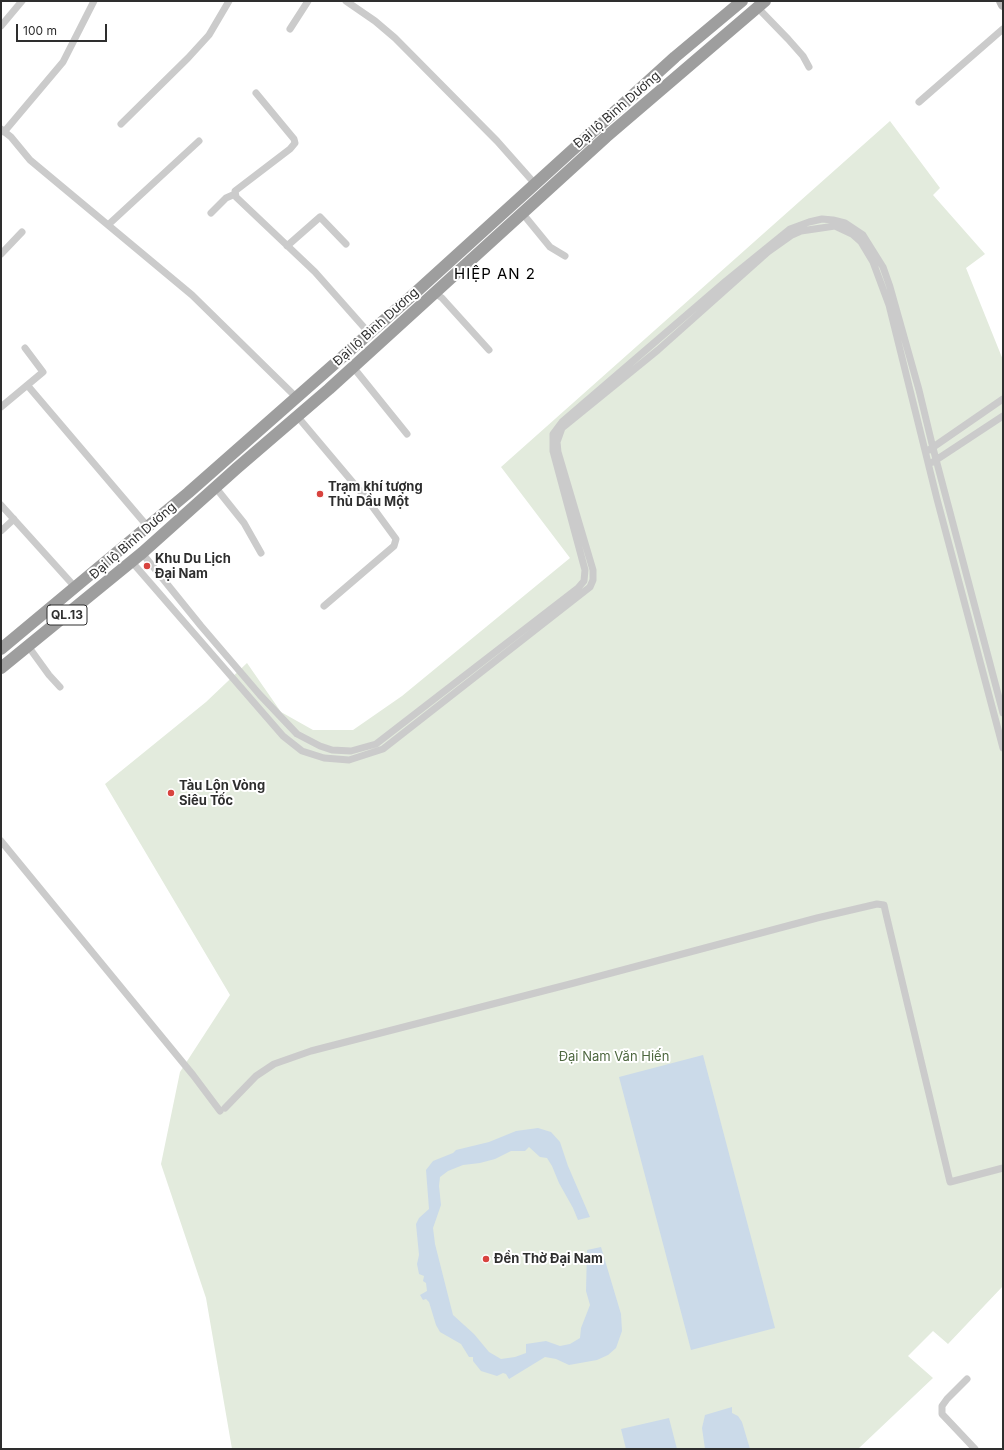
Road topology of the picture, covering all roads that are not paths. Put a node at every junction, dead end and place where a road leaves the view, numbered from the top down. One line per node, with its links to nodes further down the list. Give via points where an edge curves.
1 (22, 1): 10 (street)
2 (94, 1): 17 (street, via 62,62)
3 (229, 1): 16 (street, via 209,35)
4 (308, 1): 11 (street)
5 (346, 1): 19 (street, via 395,38)
6 (742, 1): 19 (highway, Đại lộ Bình Dương / QL.13, via 675,57)
7 (1001, 1): 9 (main road)
8 (760, 4): 13 (street, via 803,56); 22 (highway, Đại lộ Bình Dương / QL.13, via 606,137)
9 (1003, 5)
10 (1, 26)
11 (290, 29)
12 (1003, 29): 15 (street)
13 (809, 67)
14 (256, 92): 20 (street, via 295,143)
15 (919, 102)
16 (121, 124)
17 (2, 130): 23 (street, via 30,160)
18 (199, 141): 23 (street)
19 (536, 184): 30 (highway, Đại lộ Bình Dương / QL.13)
20 (235, 194): 21 (street, via 226,198); 26 (street)
21 (211, 213)
22 (522, 214): 28 (street, via 550,247); 29 (highway, Đại lộ Bình Dương / QL.13)
23 (108, 225): 35 (street, via 192,295)
24 (22, 232): 27 (street)
25 (346, 244): 26 (street, via 320,217)
26 (287, 246): 30 (street, via 315,272)
27 (1, 254)
28 (564, 256)
29 (435, 293): 32 (street); 33 (highway, Đại lộ Bình Dương / QL.13)
30 (369, 333): 35 (highway, Đại lộ Bình Dương / QL.13)
31 (25, 348): 34 (street, via 43,372)
32 (489, 350)
33 (353, 367): 38 (highway, Đại lộ Bình Dương / QL.13); 40 (street)
34 (28, 386): 37 (street); 48 (street)
35 (296, 397): 48 (highway, Đại lộ Bình Dương / QL.13)
36 (1003, 399): 41 (street)
37 (1, 407)
38 (297, 416): 45 (highway, Đại lộ Bình Dương / QL.13); 57 (street, via 366,498 396,539 394,546)
39 (1003, 416): 43 (street)
40 (407, 434)
41 (932, 448): 42 (street); 43 (street); 54 (street, via 919,390 883,267 872,247 856,228 845,223 822,219 790,229 562,422 552,434 552,451 585,570 584,581 376,744 351,751 332,750 297,734 260,695)
42 (926, 453): 44 (street); 55 (street, via 889,305 873,262 861,242 843,228 835,226 811,229 792,235 768,252 658,350 562,428 557,442 558,452 593,570 590,587 384,748 349,760 324,758 302,751 283,736)
43 (936, 461): 44 (street); 62 (street)
44 (929, 465): 63 (street)
45 (216, 488): 52 (highway, Đại lộ Bình Dương / QL.13); 53 (street, via 244,523)
46 (1, 506): 47 (street)
47 (14, 519): 49 (street); 56 (street)
48 (148, 527): 50 (highway, Đại lộ Bình Dương / QL.13)
49 (1, 531)
50 (132, 541): 51 (highway, Đại lộ Bình Dương / QL.13); 52 (highway)
51 (122, 549): 55 (highway); 56 (highway, Đại lộ Bình Dương / QL.13)
52 (142, 553): 54 (street); 55 (highway, Đại lộ Bình Dương / QL.13)
53 (261, 553)
54 (150, 563): 55 (street)
55 (136, 566): 58 (highway, Đại lộ Bình Dương / QL.13)
56 (75, 587): 59 (highway, Đại lộ Bình Dương / QL.13)
57 (324, 606)
58 (28, 646): 60 (highway, Đại lộ Bình Dương / QL.13); 61 (street, via 48,675)
59 (1, 649)
60 (1, 668)
61 (60, 687)
62 (1003, 713)
63 (1003, 748)
64 (1, 841): 65 (street, via 222,1110 256,1076 274,1064 311,1051 802,922 878,904 884,905 950,1182)
65 (1003, 1168)
66 (967, 1379): 67 (street, via 947,1398 942,1406 942,1414)
67 (975, 1449)

